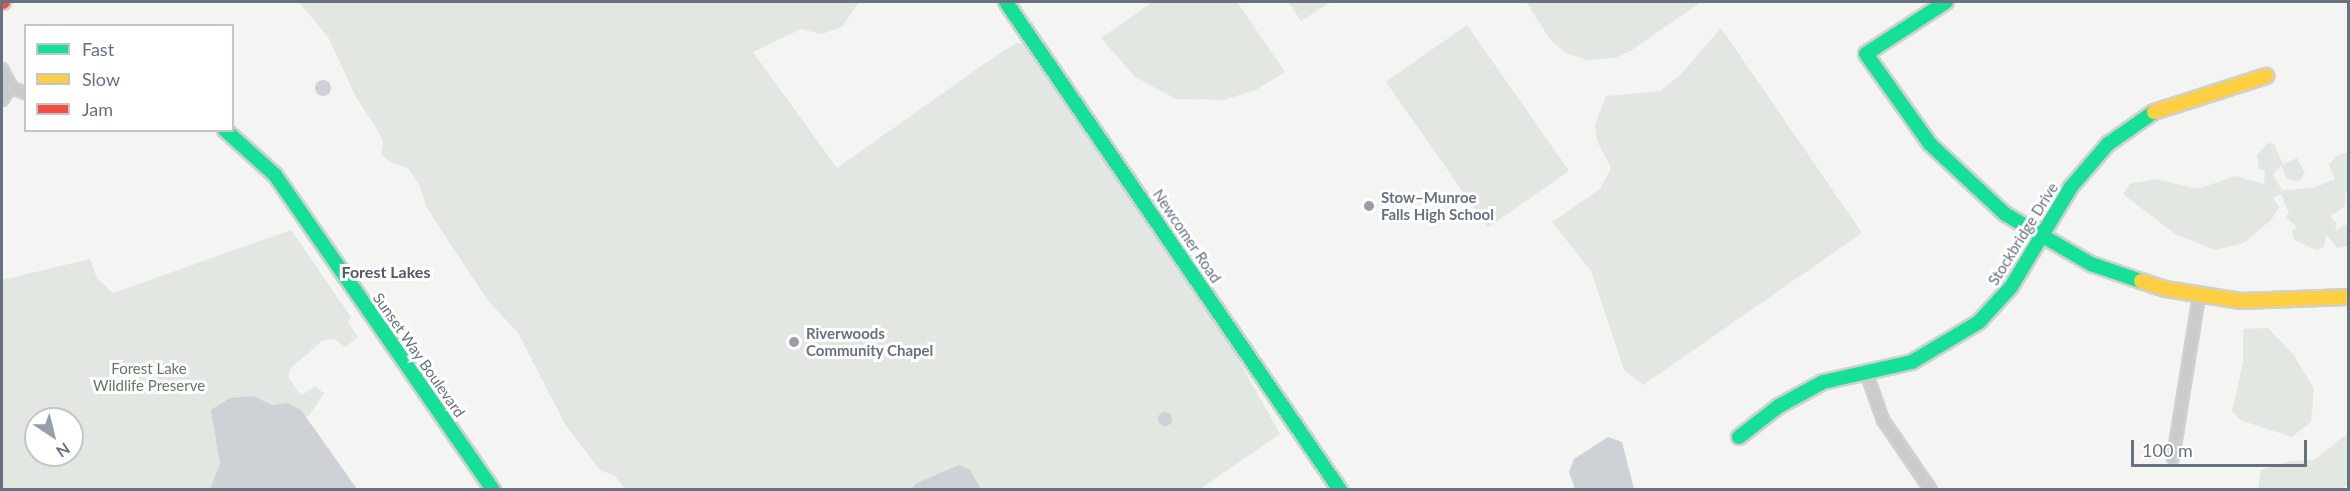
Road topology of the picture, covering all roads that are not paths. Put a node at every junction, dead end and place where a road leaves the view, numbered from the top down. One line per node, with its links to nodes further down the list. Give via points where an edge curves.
1 (1006, 2): 16 (street, Newcomer Road)
2 (1946, 2): 9 (street, via 1866,54 1944,160 2005,214)
3 (2, 69): 5 (street)
4 (2266, 76): 9 (street, Stockbridge Drive, via 2171,104 2126,129 2088,165)
5 (6, 85): 6 (street); 7 (street)
6 (24, 92)
7 (2, 100)
8 (227, 132): 15 (street, Sunset Way Boulevard, via 275,175)
9 (2041, 237): 10 (street, via 2115,273); 12 (street, Stockbridge Drive, via 2011,287 1979,321 1930,354)
10 (2199, 296): 11 (street, via 2289,302); 14 (street)
11 (2349, 297)
12 (1866, 372): 13 (street, Stockbridge Drive, via 1823,382 1799,393); 17 (street, via 1883,420)
13 (1739, 437)
14 (2173, 458)
15 (493, 489)
16 (1340, 489)
17 (1931, 489)

